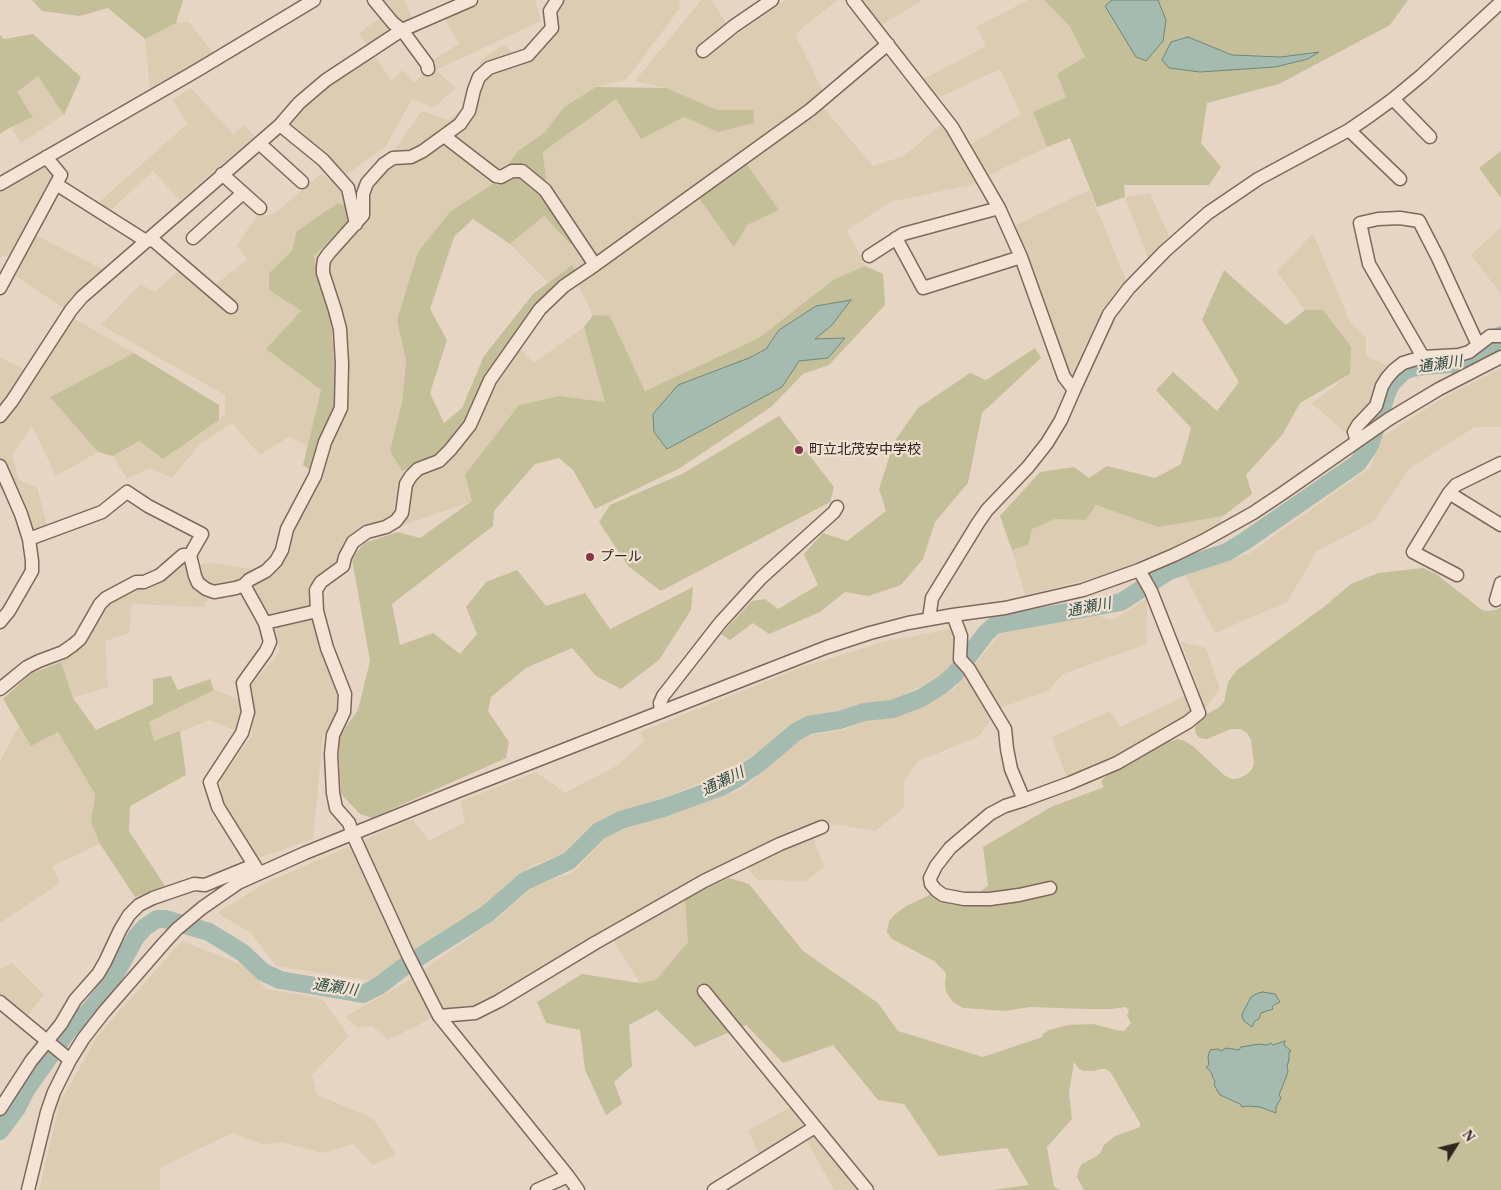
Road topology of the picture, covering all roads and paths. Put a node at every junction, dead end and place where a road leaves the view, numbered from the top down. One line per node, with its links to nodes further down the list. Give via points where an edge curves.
1 (314, 0): 18 (street)
2 (374, 0): 8 (street)
3 (471, 0): 8 (street)
4 (557, 0): 15 (street, via 550,11 552,28 528,55 489,68 479,77 470,111)
5 (772, 0): 10 (street)
6 (853, 0): 9 (street)
7 (1501, 2): 12 (street)
8 (402, 30): 11 (street); 13 (street, via 326,80)
9 (888, 44): 26 (street, via 952,127); 33 (street, via 810,110)
10 (703, 51)
11 (428, 69)
12 (1393, 99): 14 (street); 16 (street)
13 (280, 125): 17 (street); 27 (street, via 323,160 348,188)
14 (1349, 130): 20 (street); 40 (street, via 1258,179 1186,232 1129,288 1109,314)
15 (444, 136): 27 (street, via 411,157 393,158 384,164 367,184 363,215); 33 (street, via 496,176 522,171 545,190)
16 (1430, 137)
17 (259, 143): 19 (street); 21 (street)
18 (46, 157): 22 (street); 23 (street, via 61,175)
19 (222, 174): 24 (street); 30 (street)
20 (1400, 179)
21 (302, 182)
22 (0, 184)
23 (56, 184): 30 (street); 34 (street)
24 (243, 193): 25 (street); 28 (street)
25 (260, 208)
26 (999, 208): 29 (street); 32 (street)
27 (356, 224): 53 (street, via 329,253 323,267 340,329 341,408 325,442 315,476 287,529 276,561 266,572)
28 (192, 238)
29 (896, 238): 31 (street); 32 (street, via 923,288)
30 (146, 241): 35 (street, via 153,240); 41 (street, via 70,310)
31 (869, 256)
32 (1021, 256): 40 (street, via 1064,377)
33 (595, 265): 55 (street, via 564,286 540,309 490,380 470,424 450,450 439,461 418,469 411,476 406,484 402,513 396,521 367,532 353,542 343,566 321,582 316,590)
34 (0, 288)
35 (231, 307)
36 (1497, 336): 37 (street)
37 (1478, 345): 38 (street, via 1459,356); 38 (street, via 1419,221 1400,218 1360,224 1370,264)
38 (1423, 357): 42 (street, via 1402,363 1387,378 1376,406 1354,432)
39 (1501, 357): 42 (street, via 1439,389)
40 (1074, 390): 57 (street, via 1047,443 978,523 932,598)
41 (0, 416)
42 (1360, 438): 50 (street, via 1253,513)
43 (1501, 463): 45 (street, via 1456,485)
44 (0, 466): 48 (street)
45 (1449, 493): 47 (street); 51 (street, via 1413,552)
46 (837, 507): 61 (street, via 761,578 720,623 663,696)
47 (1498, 519)
48 (28, 539): 49 (street, via 102,512 127,492 202,534); 58 (street, via 32,571)
49 (190, 556): 53 (street, via 198,583 206,589 214,592); 60 (street, via 183,555 160,575 136,582 106,598 80,639 63,652 27,667)
50 (1141, 574): 56 (street, via 1005,608); 62 (street, via 1152,591 1199,713 1117,762)
51 (1457, 575)
52 (1501, 583): 54 (street)
53 (244, 585): 59 (street)
54 (1496, 600)
55 (317, 611): 59 (street); 64 (street, via 345,694 344,712 333,735 332,793 336,808 349,823)
56 (953, 615): 57 (street); 62 (street, via 961,636 960,659 1006,729 1011,769)
57 (929, 619): 61 (street, via 827,647)
58 (0, 622)
59 (265, 623): 65 (street, via 270,642 243,683 248,712 242,733 210,782 218,807)
60 (0, 689)
61 (660, 712): 64 (street)
62 (1024, 800): 66 (street, via 990,814 972,828 936,866 930,878 931,884 943,895 964,899 1019,896)
63 (822, 827): 69 (street, via 704,881 475,1013)
64 (353, 834): 65 (street); 69 (street)
65 (257, 869): 70 (street, via 205,885 194,884 139,905 120,930 98,974); 71 (street, via 177,929 104,1012)
66 (1050, 888)
67 (704, 991): 73 (street)
68 (0, 1002): 70 (street)
69 (439, 1016): 74 (street)
70 (46, 1041): 71 (street); 72 (street)
71 (70, 1060): 75 (street, via 47,1112)
72 (0, 1109)
73 (815, 1127): 78 (street); 79 (street)
74 (568, 1176): 76 (street); 77 (street)
75 (28, 1190)
76 (537, 1190)
77 (578, 1190)
78 (714, 1190)
79 (867, 1190)

